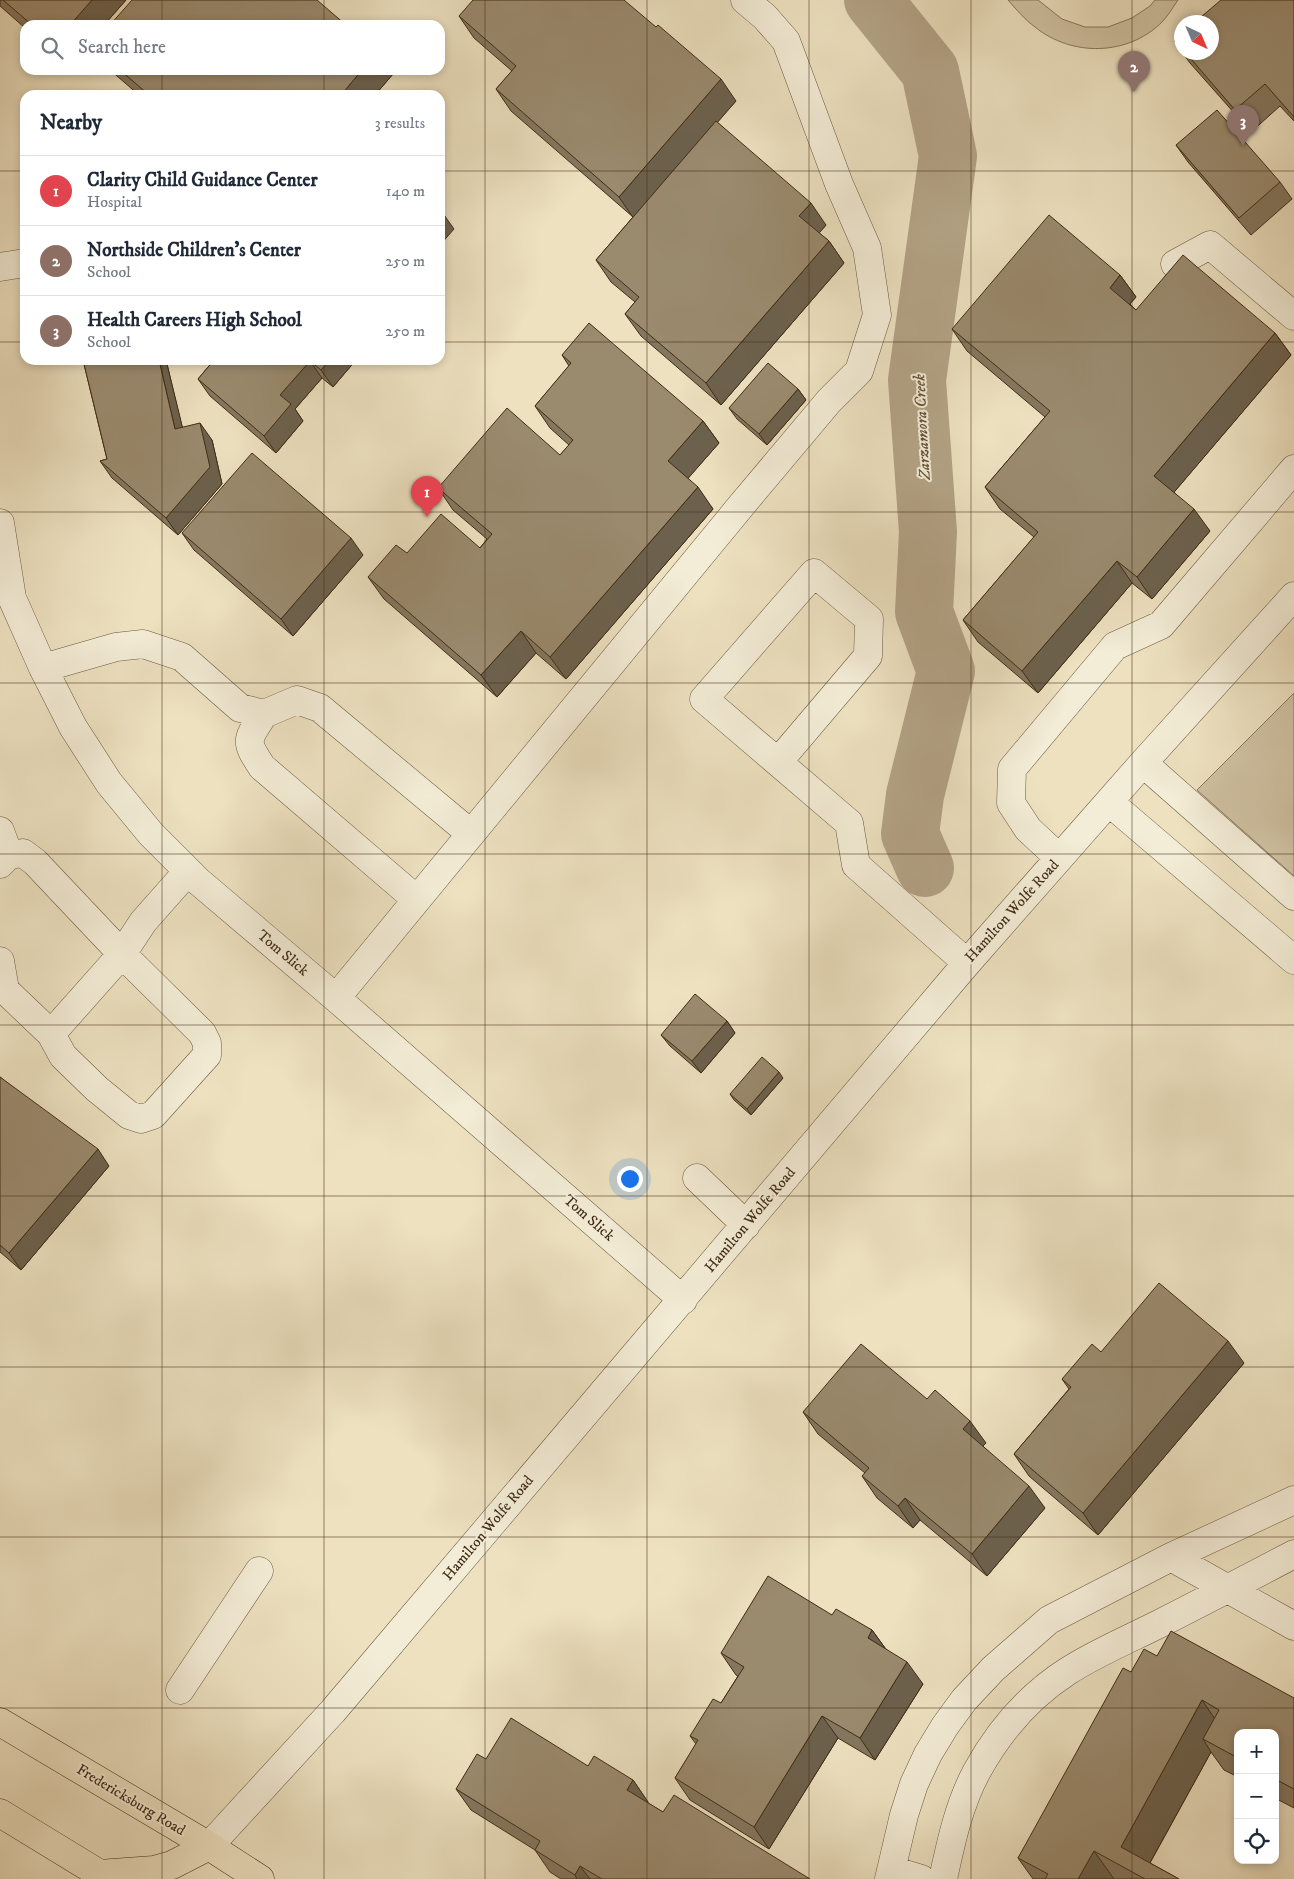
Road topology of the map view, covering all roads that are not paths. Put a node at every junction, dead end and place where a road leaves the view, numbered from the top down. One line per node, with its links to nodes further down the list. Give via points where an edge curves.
1 (745, 0): 14 (street, via 786,41 839,184 867,248 877,315 865,352 858,371 822,409)
2 (20, 264): 4 (street)
3 (1175, 264): 5 (street, via 1210,245)
4 (0, 267)
5 (1294, 316)
6 (1294, 469): 16 (street, via 1161,625 1115,646 1012,769 1011,803 1028,829)
7 (0, 523): 9 (street, Tom Slick, via 12,598)
8 (1294, 596): 12 (street, Hamilton Wolfe Road)
9 (43, 668): 10 (street, via 116,647 143,644 182,657 240,708); 17 (street, Tom Slick, via 73,727 109,783 151,834)
10 (264, 714): 14 (street, via 297,700 320,708); 19 (street, via 250,736 250,750 262,767)
11 (778, 762): 11 (street, via 704,700 814,573 869,620 868,656); 23 (street, via 849,823 856,865)
12 (1143, 763): 13 (street, Hamilton Wolfe Road); 18 (street)
13 (1109, 802): 16 (street, Hamilton Wolfe Road); 21 (street)
14 (470, 834): 19 (street)
15 (3, 850): 20 (street, via 23,853 35,862)
16 (1059, 858): 23 (street, Hamilton Wolfe Road)
17 (188, 871): 20 (street, via 143,922); 24 (street, Tom Slick)
18 (1294, 896)
19 (416, 900): 24 (street)
20 (122, 954): 25 (street); 25 (street, via 202,1033 207,1043 207,1055 153,1115 141,1119 129,1116 97,1089 63,1056)
21 (1294, 960)
22 (0, 961): 25 (street, via 5,990)
23 (967, 963): 27 (street, Hamilton Wolfe Road)
24 (336, 998): 28 (street, Tom Slick)
25 (51, 1034)
26 (696, 1178): 27 (street)
27 (746, 1225): 28 (street, Hamilton Wolfe Road)
28 (683, 1300): 38 (street, Hamilton Wolfe Road, via 333,1711)
29 (1294, 1500): 31 (street)
30 (1294, 1554): 33 (street)
31 (1171, 1557): 33 (street); 39 (street, via 1048,1620 964,1700 944,1726 914,1784)
32 (259, 1571): 35 (street)
33 (1227, 1589): 34 (street); 43 (street, via 1069,1670 1030,1700 1002,1733 976,1772 955,1824)
34 (1294, 1626)
35 (180, 1690)
36 (0, 1722): 38 (main road, Fredericksburg Road)
37 (0, 1812): 40 (main road)
38 (209, 1846): 40 (main road, via 172,1865); 41 (main road, Fredericksburg Road)
39 (890, 1874): 42 (street)
40 (103, 1876)
41 (260, 1879)
42 (921, 1879)
43 (942, 1879)

